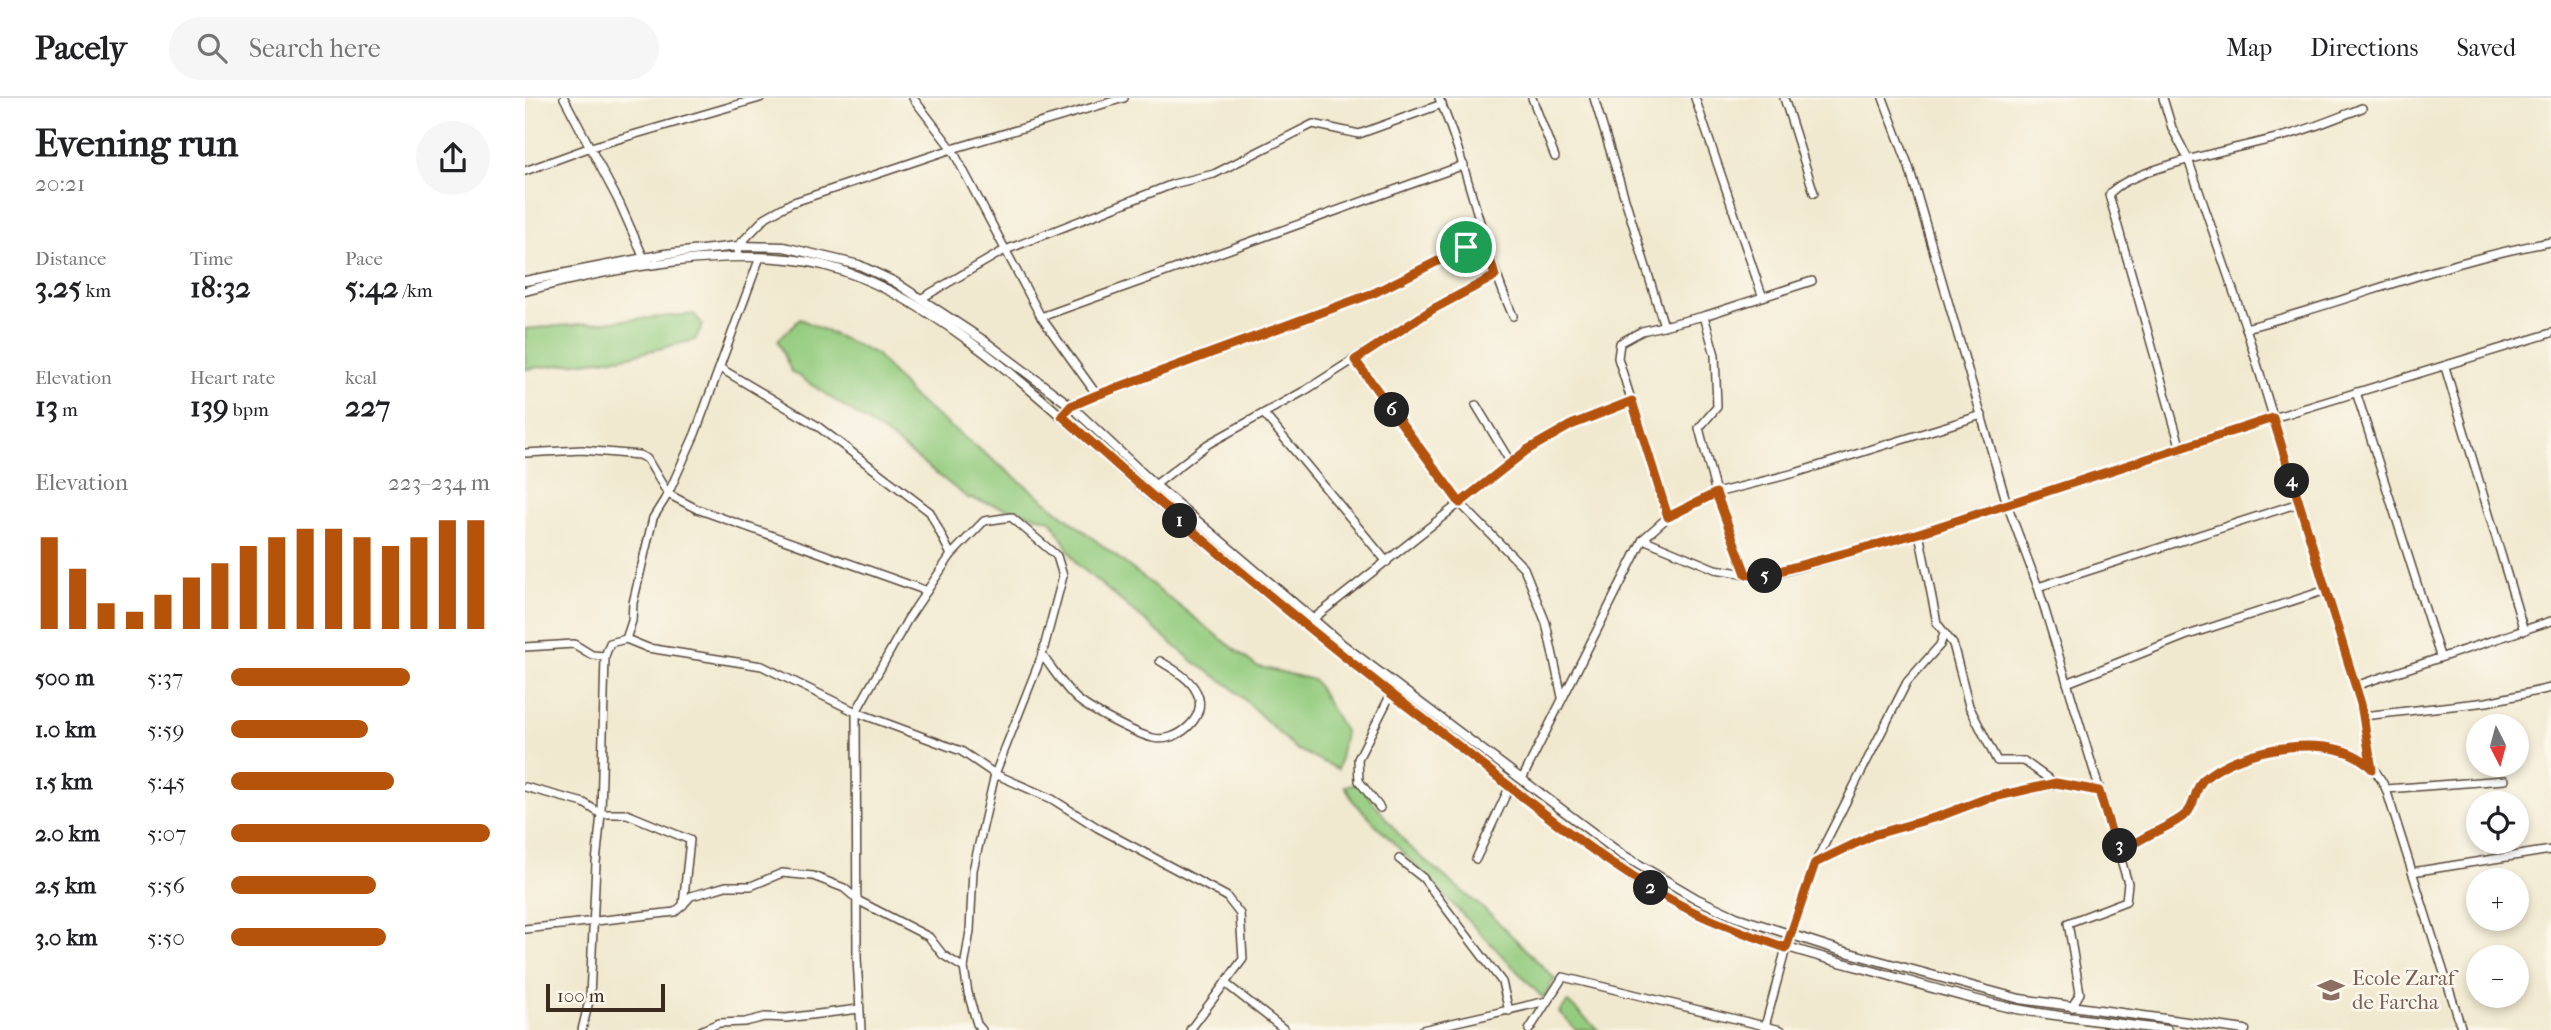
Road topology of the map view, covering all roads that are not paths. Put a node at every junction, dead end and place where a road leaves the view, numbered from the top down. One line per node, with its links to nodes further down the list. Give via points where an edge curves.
1 (564, 98): 13 (street)
2 (760, 98): 13 (street)
3 (913, 98): 14 (street)
4 (1124, 98): 14 (street)
5 (1532, 98): 15 (street)
6 (1594, 98): 37 (street)
7 (1695, 98): 32 (street)
8 (1784, 98): 19 (street)
9 (1883, 98): 49 (street, via 1909,167)
10 (2163, 98): 16 (street)
11 (1441, 101): 17 (street); 23 (street, via 1359,134 1313,124 1214,174 1173,184)
12 (2362, 108): 16 (street, via 2291,134)
13 (591, 147): 18 (street); 26 (street)
14 (952, 149): 22 (street, via 792,203 766,217); 23 (street)
15 (1555, 157)
16 (2188, 159): 38 (street); 52 (street, via 2120,184 2109,195)
17 (1464, 166): 20 (street); 36 (street)
18 (525, 171)
19 (1814, 193)
20 (1482, 230): 28 (street); 44 (street, via 1466,247 1374,293)
21 (2551, 242): 38 (street, via 2497,252)
22 (738, 246): 24 (street); 26 (street); 33 (street, via 784,247 833,257)
23 (1003, 251): 33 (street); 36 (street)
24 (738, 256): 25 (street); 27 (street)
25 (760, 257): 42 (street); 50 (street, via 828,266 890,291 978,349)
26 (645, 258): 27 (street); 29 (street)
27 (647, 268): 31 (street)
28 (1495, 276): 34 (street); 40 (street, via 1433,309)
29 (525, 281)
30 (1812, 281): 32 (street)
31 (525, 291)
32 (1762, 295): 35 (street)
33 (922, 298): 47 (street)
34 (1513, 316)
35 (1704, 316): 37 (street); 56 (street, via 1715,355 1717,407 1699,428)
36 (1041, 317): 44 (street)
37 (1664, 326): 45 (street, via 1629,335 1618,347)
38 (2246, 328): 51 (street)
39 (2551, 333): 41 (street)
40 (1355, 360): 48 (street); 58 (street)
41 (2445, 367): 43 (street); 72 (street)
42 (720, 368): 57 (street); 64 (street, via 816,425 930,512)
43 (2356, 392): 51 (street); 78 (street)
44 (1097, 395): 47 (street)
45 (1632, 401): 54 (street, via 1571,425); 61 (street)
46 (1476, 405): 54 (street)
47 (1071, 406): 50 (street); 55 (street)
48 (1264, 414): 55 (street, via 1208,444); 65 (street)
49 (1982, 415): 56 (street); 60 (street)
50 (1062, 416): 83 (street, via 1238,571)
51 (2273, 418): 52 (street); 59 (street)
52 (2181, 449): 60 (street)
53 (525, 453): 57 (street, via 582,450 639,455 647,459)
54 (1511, 463): 58 (street)
55 (1155, 485): 70 (street)
56 (1716, 493): 61 (street); 66 (street)
57 (668, 494): 69 (street, via 729,523); 74 (street, via 648,535)
58 (1460, 503): 65 (street); 84 (street, via 1524,568 1546,623)
59 (2299, 503): 67 (street); 68 (street)
60 (2007, 504): 62 (street); 67 (street)
61 (1668, 517): 63 (street)
62 (1919, 533): 66 (street, via 1772,575); 73 (street, via 1937,623)
63 (1643, 539): 66 (street, via 1715,569); 84 (street)
64 (951, 555): 69 (street); 76 (street, via 984,521 1011,517 1057,556 1063,576)
65 (1387, 562): 70 (street)
66 (1746, 574)
67 (2038, 587): 80 (street)
68 (2326, 590): 80 (street, via 2185,636); 81 (street)
69 (927, 591): 85 (street)
70 (1313, 619): 89 (street)
71 (2551, 621): 72 (street)
72 (2523, 631): 78 (street)
73 (1944, 634): 91 (street, via 1952,644 1969,706 1997,761 2024,761); 102 (street, via 1940,645 1907,682)
74 (626, 639): 77 (street, via 610,643); 85 (street, via 657,650 762,666)
75 (525, 647): 77 (street, via 574,644 592,655)
76 (1042, 655): 79 (street, via 1080,701 1154,738 1180,733 1199,709 1197,691 1178,671); 88 (street)
77 (605, 656): 97 (street)
78 (2440, 656): 81 (street)
79 (1160, 661)
80 (2067, 683): 95 (street)
81 (2355, 685): 86 (street)
82 (2551, 688): 86 (street, via 2487,702)
83 (1391, 694): 92 (street); 96 (street, via 1358,759 1359,781)
84 (1563, 698): 89 (street)
85 (856, 712): 88 (street, via 961,751); 104 (street)
86 (2363, 716): 87 (street)
87 (2372, 769): 94 (street); 98 (street, via 2340,750 2296,745 2248,756 2201,781 2188,812 2141,836 2127,849)
88 (995, 774): 110 (street, via 972,870); 111 (street, via 1052,799 1226,896 1240,914 1243,958)
89 (1522, 779): 108 (street, via 1662,880 1736,917)
90 (2505, 780): 94 (street)
91 (2056, 783): 95 (street); 102 (street, via 1911,822)
92 (1510, 786): 101 (street); 109 (street, via 1656,891 1727,927)
93 (525, 787): 97 (street, via 584,803)
94 (2386, 789): 103 (street)
95 (2099, 791): 98 (street)
96 (1380, 808)
97 (601, 814): 105 (street, via 627,814 690,840); 106 (street)
98 (2115, 844): 113 (street, via 2128,883 2126,901 2068,923 2080,993)
99 (2551, 850): 103 (street)
100 (1399, 859): 115 (street, via 1423,878 1502,982)
101 (1476, 859)
102 (1815, 863): 108 (street)
103 (2412, 872): 130 (street)
104 (859, 901): 105 (street, via 844,888 813,876 782,873 751,886 702,892); 110 (street, via 929,937 943,955); 114 (street)
105 (683, 905): 106 (street, via 675,912)
106 (594, 923): 107 (street); 119 (street, via 590,997)
107 (525, 929)
108 (1792, 934): 109 (street); 113 (street, via 2021,999)
109 (1786, 948): 117 (street, via 2017,1009); 118 (street)
110 (964, 968): 122 (street)
111 (1225, 984): 123 (street); 124 (street)
112 (1548, 1001): 115 (street); 118 (street, via 1563,977); 126 (street)
113 (2072, 1007): 129 (street)
114 (859, 1009): 120 (street, via 719,1023); 121 (street)
115 (1509, 1011): 116 (street)
116 (1452, 1027): 125 (street)
117 (2124, 1027): 128 (street)
118 (1765, 1028): 127 (street)
119 (582, 1030)
120 (702, 1030)
121 (861, 1030)
122 (982, 1030)
123 (1190, 1030)
124 (1285, 1030)
125 (1422, 1030)
126 (1529, 1030)
127 (1781, 1030)
128 (2167, 1030)
129 (2245, 1030)
130 (2462, 1030)

